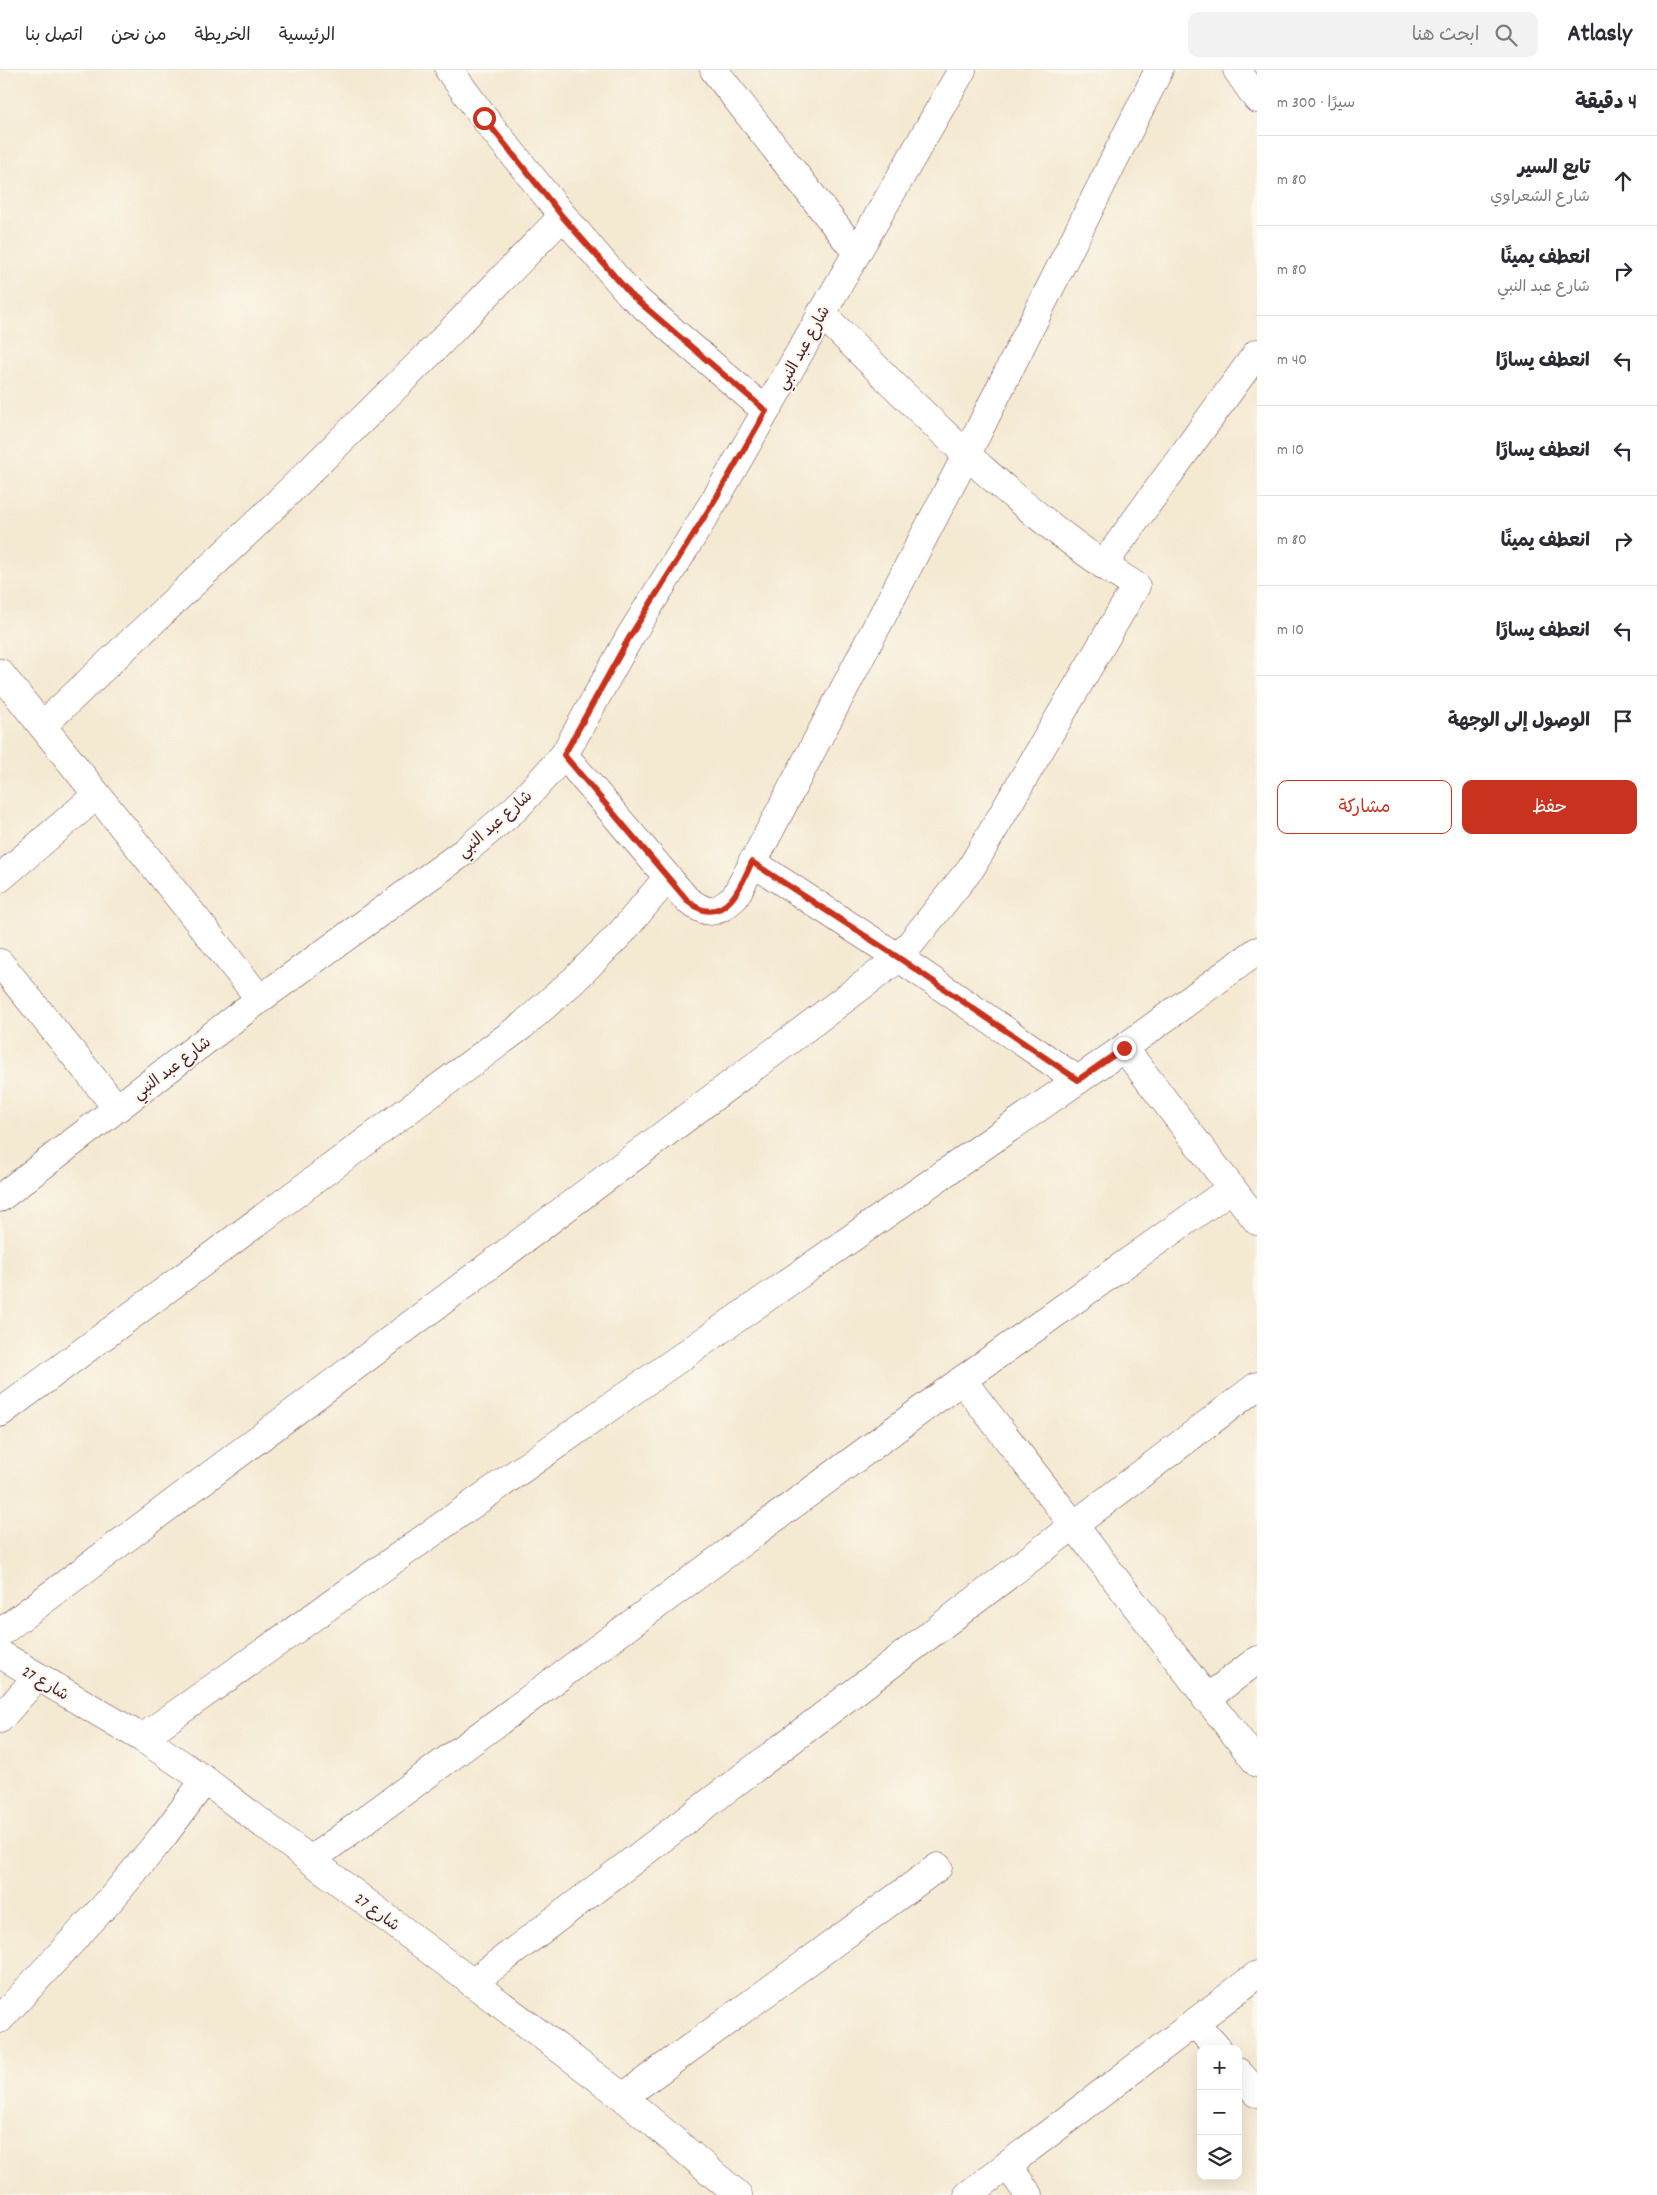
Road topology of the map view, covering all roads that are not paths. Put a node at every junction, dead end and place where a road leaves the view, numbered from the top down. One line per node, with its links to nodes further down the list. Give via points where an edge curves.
1 (449, 70): 5 (street)
2 (714, 70): 6 (street)
3 (962, 70): 6 (street, شارع عبد النبي)
4 (1159, 70): 10 (street)
5 (562, 216): 9 (street, via 631,295); 13 (street, via 258,522)
6 (856, 252): 7 (street, شارع عبد النبي)
7 (821, 313): 9 (street, شارع عبد النبي); 10 (street)
8 (1257, 353): 11 (street)
9 (766, 411): 14 (street, شارع عبد النبي, via 629,638)
10 (966, 456): 11 (street, via 1047,525); 16 (street)
11 (1103, 565): 20 (street, via 1136,586 971,868)
12 (0, 673): 13 (street)
13 (43, 725): 15 (street)
14 (564, 755): 18 (street); 22 (street, شارع عبد النبي, via 516,808 465,851)
15 (97, 795): 17 (street); 22 (street)
16 (752, 862): 18 (street, via 735,896 721,909 702,910 687,900); 20 (street)
17 (0, 878)
18 (668, 878): 31 (street, via 622,932 523,1025)
19 (1257, 951): 23 (street)
20 (899, 958): 24 (street); 33 (street)
21 (0, 963): 25 (street)
22 (260, 999): 25 (street, شارع عبد النبي)
23 (1124, 1048): 24 (street); 26 (street)
24 (1078, 1080): 39 (street)
25 (117, 1108): 27 (street, شارع عبد النبي)
26 (1232, 1188): 28 (street); 29 (street)
27 (0, 1198)
28 (1257, 1221)
29 (962, 1380): 32 (street); 42 (street)
30 (1257, 1386): 32 (street)
31 (0, 1412)
32 (1074, 1525): 37 (street); 45 (street)
33 (0, 1633)
34 (0, 1654): 36 (street, شارع 27)
35 (1257, 1660): 37 (street)
36 (38, 1677): 38 (street); 39 (street, شارع 27)
37 (1206, 1698): 40 (street)
38 (0, 1719)
39 (142, 1738): 41 (street, شارع 27)
40 (1257, 1763)
41 (205, 1780): 42 (street, شارع 27); 46 (street, via 112,1898)
42 (311, 1860): 45 (street, شارع 27)
43 (938, 1867): 51 (street)
44 (1257, 1975): 47 (street)
45 (472, 1983): 51 (street, شارع 27)
46 (0, 2019)
47 (1194, 2022): 48 (street); 52 (street)
48 (1214, 2045)
49 (1242, 2077): 50 (street)
50 (1257, 2094)
51 (623, 2097): 53 (street, شارع 27)
52 (1007, 2165): 54 (street); 55 (street)
53 (738, 2195)
54 (968, 2195)
55 (1029, 2195)

